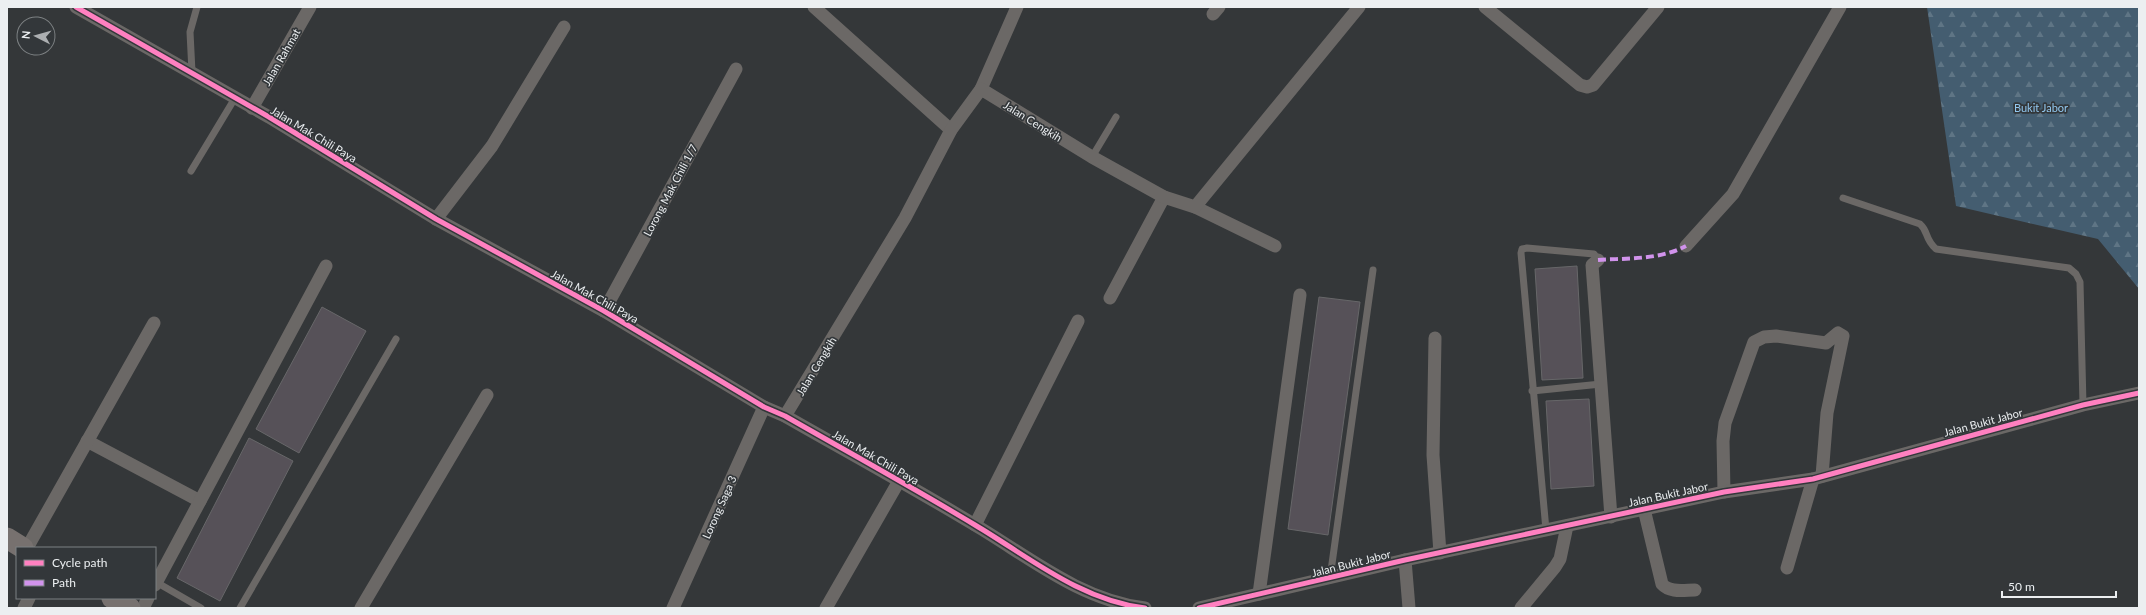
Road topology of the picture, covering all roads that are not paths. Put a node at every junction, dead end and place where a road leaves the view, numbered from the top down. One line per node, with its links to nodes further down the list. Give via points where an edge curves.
1 (76, 7): 12 (street, Jalan Mak Chili Paya)
2 (197, 7): 12 (lane, via 190,32)
3 (310, 7): 15 (street, Jalan Rahmat)
4 (814, 7): 17 (street)
5 (1017, 7): 13 (street)
6 (1359, 7): 22 (street)
7 (1485, 7): 8 (street, via 1580,85 1587,87 1593,85)
8 (1658, 7)
9 (1840, 7): 25 (street, via 1733,194)
10 (564, 27): 23 (street, via 492,146)
11 (736, 69): 31 (street, Lorong Mak Chili 1/7)
12 (192, 72): 14 (street, Jalan Mak Chili Paya)
13 (981, 89): 17 (street, Jalan Cengkih); 18 (street, Jalan Cengkih)
14 (236, 98): 15 (street, Jalan Mak Chili Paya); 19 (lane)
15 (252, 108): 23 (street, Jalan Mak Chili Paya)
16 (1116, 117): 18 (lane)
17 (951, 130): 42 (street, Jalan Cengkih, via 905,218)
18 (1092, 157): 20 (street, Jalan Cengkih)
19 (191, 171)
20 (1164, 197): 22 (street, Jalan Cengkih); 30 (street)
21 (1843, 198): 40 (lane, via 1920,224 1925,229 1927,241 1936,249 2069,268 2076,274 2080,282)
22 (1195, 207): 24 (street, Jalan Cengkih)
23 (436, 220): 31 (street, Jalan Mak Chili Paya)
24 (1275, 246)
25 (1686, 246)
26 (1598, 260): 36 (street, via 1592,265); 37 (lane, via 1594,254 1522,249)
27 (326, 266): 47 (street)
28 (1373, 270): 59 (lane)
29 (1300, 295): 62 (street)
30 (1110, 298)
31 (604, 311): 41 (street, Jalan Mak Chili Paya)
32 (1078, 321): 50 (street)
33 (154, 323): 43 (street)
34 (1435, 338): 56 (street, via 1433,455)
35 (396, 339): 69 (lane)
36 (1601, 384): 37 (lane); 49 (street)
37 (1532, 391): 52 (lane)
38 (2139, 393): 40 (street, Jalan Bukit Jabor)
39 (487, 395): 70 (street)
40 (2083, 405): 44 (street, Jalan Bukit Jabor)
41 (764, 407): 42 (street, Jalan Mak Chili Paya); 71 (street, Lorong Saga 3)
42 (785, 416): 45 (street, Jalan Mak Chili Paya)
43 (87, 441): 47 (street); 55 (street)
44 (1817, 478): 46 (street, Jalan Bukit Jabor); 46 (street, via 1843,336 1838,333 1826,344 1776,336 1764,337 1754,342 1725,423); 58 (street)
45 (898, 482): 50 (street, Jalan Mak Chili Paya); 72 (street)
46 (1724, 492): 48 (street, Jalan Bukit Jabor)
47 (200, 501): 60 (street)
48 (1644, 509): 49 (street, Jalan Bukit Jabor); 61 (street, via 1662,584 1671,590)
49 (1611, 517): 51 (street, Jalan Bukit Jabor)
50 (975, 525): 65 (street, Jalan Mak Chili Paya)
51 (1567, 526): 52 (street, Jalan Bukit Jabor); 76 (street, via 1560,559 1555,568)
52 (1546, 530): 56 (street, Jalan Bukit Jabor)
53 (7, 538): 54 (main road)
54 (21, 547)
55 (28, 547)
56 (1440, 553): 57 (street, Jalan Bukit Jabor)
57 (1406, 560): 59 (street, Jalan Bukit Jabor); 75 (street)
58 (1787, 568)
59 (1330, 578): 62 (street, Jalan Bukit Jabor)
60 (156, 584): 68 (lane)
61 (1695, 590)
62 (1259, 594): 74 (street, Jalan Bukit Jabor)
63 (28, 599): 67 (street)
64 (145, 599): 66 (street)
65 (1102, 604): 73 (street)
66 (127, 606)
67 (24, 608)
68 (201, 608)
69 (240, 608)
70 (361, 608)
71 (673, 608)
72 (826, 608)
73 (1145, 608)
74 (1199, 608)
75 (1409, 608)
76 (1521, 608)

